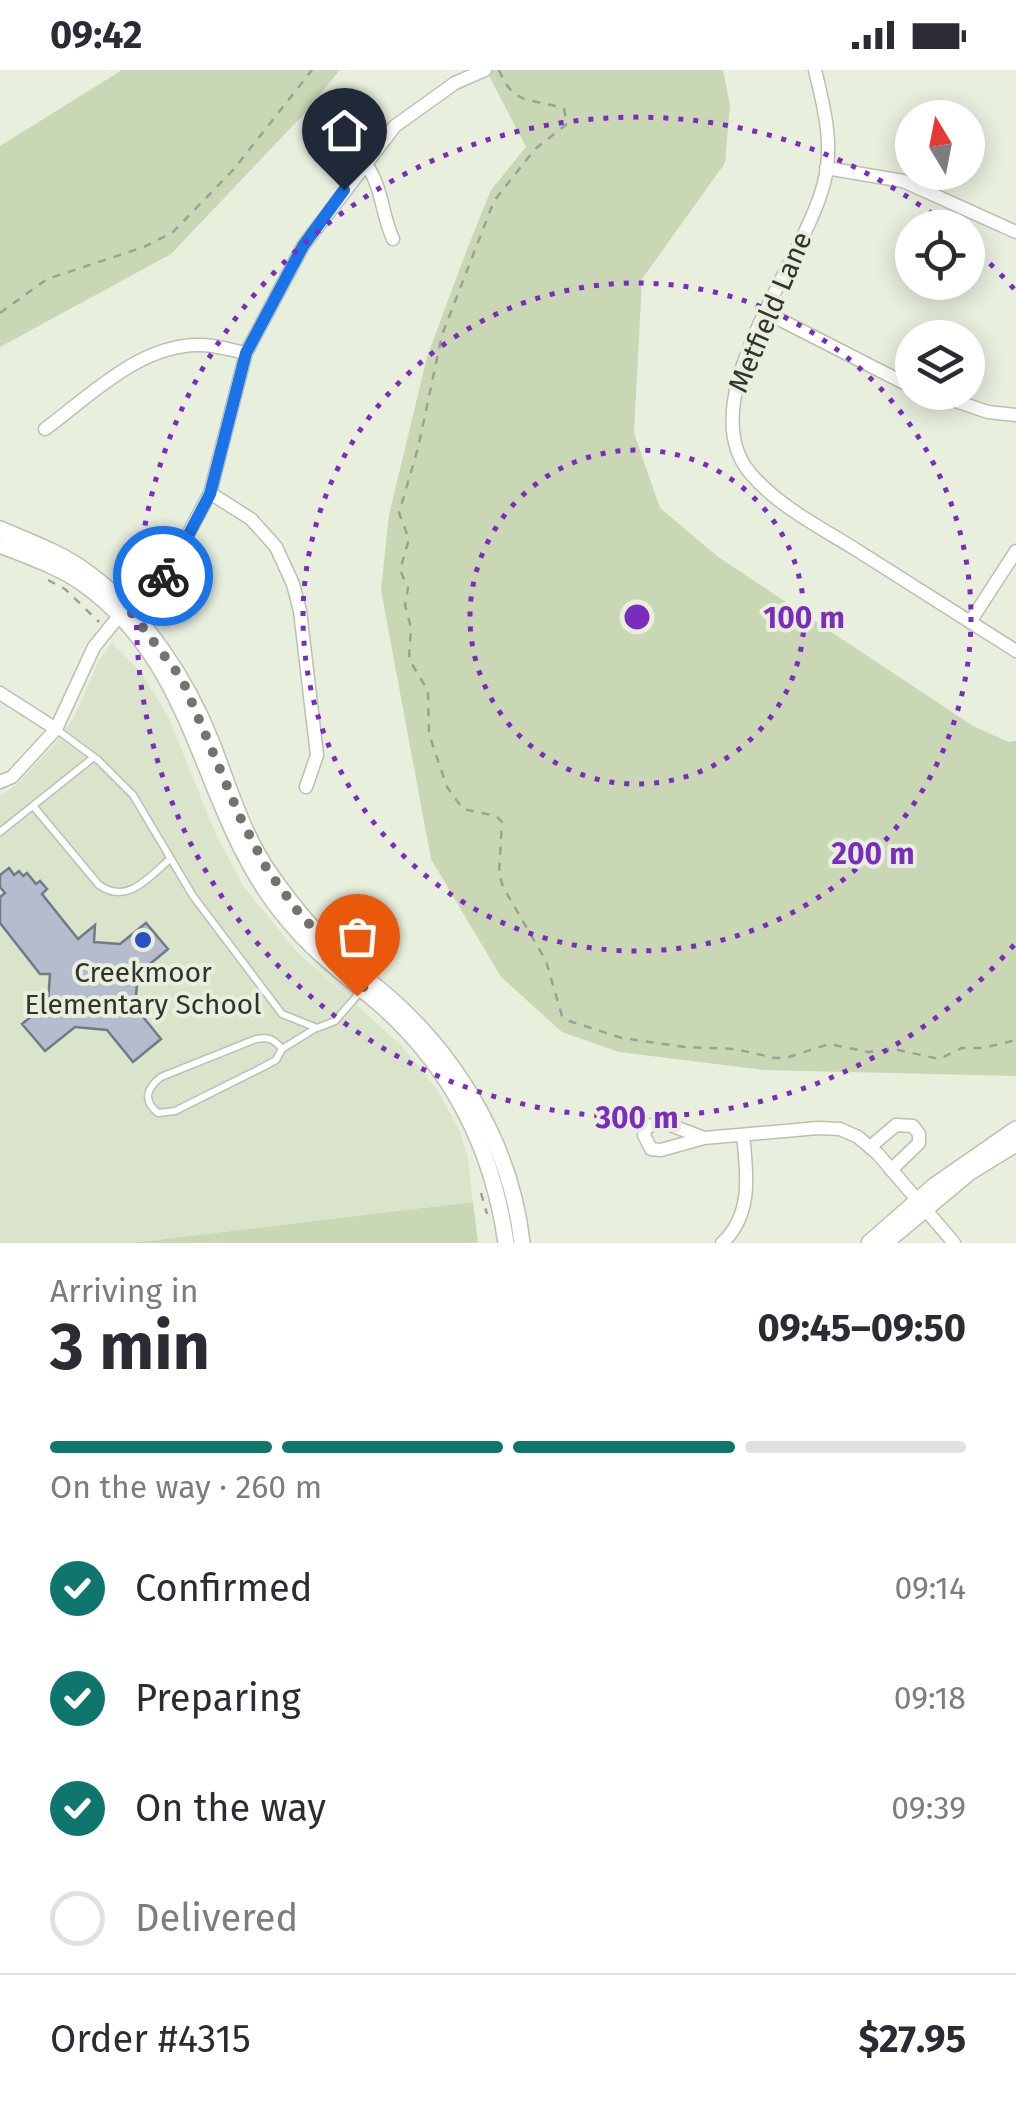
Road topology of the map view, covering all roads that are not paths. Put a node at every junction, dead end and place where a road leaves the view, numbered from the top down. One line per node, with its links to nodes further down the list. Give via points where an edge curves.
1 (485, 70): 3 (street, via 423,104)
2 (815, 70): 4 (street, Metfield Lane, via 826,113)
3 (365, 163): 6 (street); 8 (street, via 303,246)
4 (826, 168): 5 (street, via 904,181); 7 (street, Metfield Lane)
5 (1016, 232)
6 (394, 239)
7 (767, 313): 9 (street); 18 (street, Metfield Lane, via 734,397 739,456 780,502)
8 (246, 353): 12 (street, via 201,345 142,358); 13 (street)
9 (895, 378)
10 (982, 410): 11 (street)
11 (1016, 415)
12 (45, 428)
13 (210, 494): 17 (street, via 170,570); 24 (street, via 251,520 276,547 293,584 317,755)
14 (0, 529): 17 (street, via 89,573)
15 (0, 544): 17 (street, via 82,582)
16 (1016, 551): 18 (street)
17 (123, 612): 21 (street, via 94,647); 28 (street, via 172,686 240,847 269,895 304,942)
18 (970, 622): 19 (street, Metfield Lane)
19 (1016, 651)
20 (0, 693): 21 (street)
21 (56, 730): 22 (lane); 23 (street)
22 (94, 757): 25 (lane); 27 (lane, via 134,795)
23 (0, 782)
24 (306, 788)
25 (34, 807): 26 (lane); 27 (lane, via 110,893 136,888)
26 (0, 832)
27 (170, 859): 29 (lane, via 282,1014)
28 (365, 985): 29 (lane, via 335,1021); 38 (street, via 440,1068 477,1131 500,1197); 39 (street, via 394,1000 481,1111 503,1161)
29 (317, 1028): 30 (lane)
30 (282, 1048): 30 (lane, via 276,1060 175,1111 158,1113 150,1106 149,1086 161,1077 256,1039)
31 (1016, 1129): 37 (street, via 964,1163)
32 (744, 1135): 33 (street); 35 (street, via 840,1129); 40 (street, via 743,1211)
33 (704, 1138)
34 (1016, 1144): 37 (street)
35 (870, 1147): 36 (street); 36 (street, via 896,1125 913,1126 919,1142)
36 (891, 1170): 37 (street)
37 (919, 1206): 41 (street); 42 (street); 43 (street)
38 (506, 1243)
39 (522, 1243)
40 (722, 1243)
41 (869, 1243)
42 (885, 1243)
43 (954, 1243)

